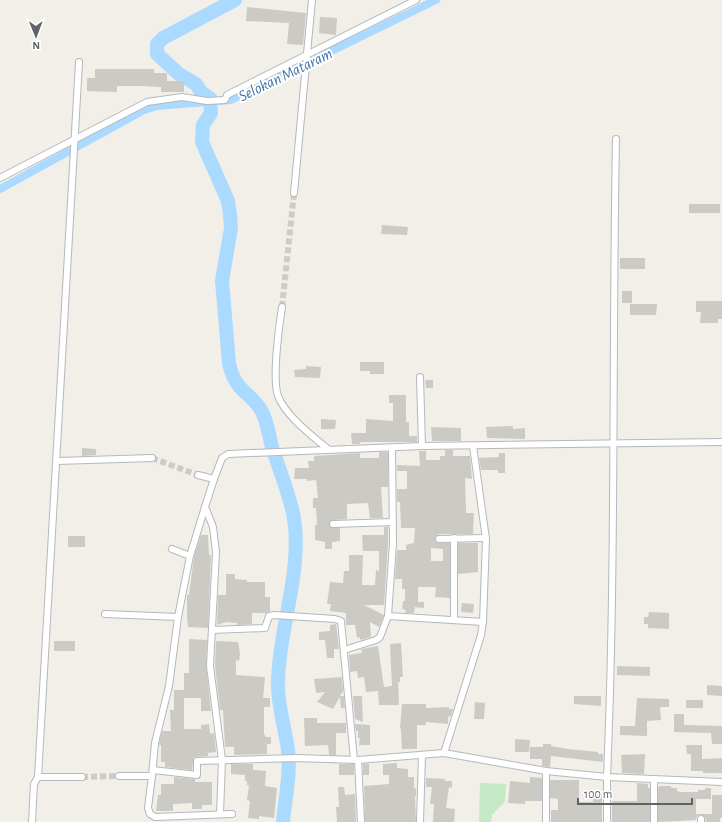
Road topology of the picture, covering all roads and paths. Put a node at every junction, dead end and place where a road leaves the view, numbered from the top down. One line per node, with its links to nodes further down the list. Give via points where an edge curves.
1 (312, 0): 3 (street)
2 (416, 0): 3 (street)
3 (307, 58): 6 (street, via 227,95 225,100 182,98 148,102); 8 (street)
4 (78, 62): 6 (street)
5 (616, 139): 12 (street, via 613,264)
6 (74, 141): 7 (street); 18 (street)
7 (0, 178)
8 (294, 193)
9 (282, 307): 16 (street, via 276,365 278,395 295,419)
10 (420, 377): 13 (street)
11 (722, 442): 12 (street)
12 (614, 444): 14 (street); 45 (street)
13 (422, 446): 14 (street); 15 (street)
14 (472, 446): 25 (street)
15 (392, 448): 16 (street); 22 (street)
16 (328, 449): 20 (street, via 228,454 222,458)
17 (152, 458): 18 (street)
18 (57, 461): 43 (street)
19 (198, 475): 20 (street)
20 (214, 479): 21 (street)
21 (205, 507): 28 (street); 34 (street, via 213,528 216,552)
22 (393, 522): 23 (street); 30 (street)
23 (333, 524)
24 (454, 538): 25 (street); 26 (street); 32 (street)
25 (485, 538): 33 (street)
26 (439, 539)
27 (172, 549): 28 (street)
28 (190, 556): 31 (street)
29 (105, 614): 31 (street)
30 (388, 616): 32 (street); 35 (street, via 380,637)
31 (178, 617): 41 (street, via 170,686 155,743)
32 (454, 620): 33 (street)
33 (483, 622): 36 (street)
34 (212, 630): 35 (street, via 261,629 266,626 269,616 274,615 339,619); 38 (street, via 210,666)
35 (344, 650): 39 (street)
36 (444, 753): 37 (street); 40 (street)
37 (422, 755): 39 (street); 54 (street)
38 (222, 760): 39 (street); 41 (street, via 197,761 197,774); 48 (street)
39 (356, 760): 53 (street)
40 (546, 771): 45 (street); 55 (street)
41 (152, 773): 42 (street); 50 (street, via 148,812)
42 (119, 776)
43 (38, 777): 44 (street); 52 (street, via 34,784)
44 (82, 777)
45 (607, 777): 46 (street); 56 (street)
46 (654, 779): 47 (street); 57 (street)
47 (722, 782)
48 (220, 814): 49 (street); 51 (street)
49 (232, 814)
50 (156, 819): 51 (street)
51 (193, 819)
52 (32, 822)
53 (361, 822)
54 (420, 822)
55 (546, 822)
56 (607, 822)
57 (654, 822)

